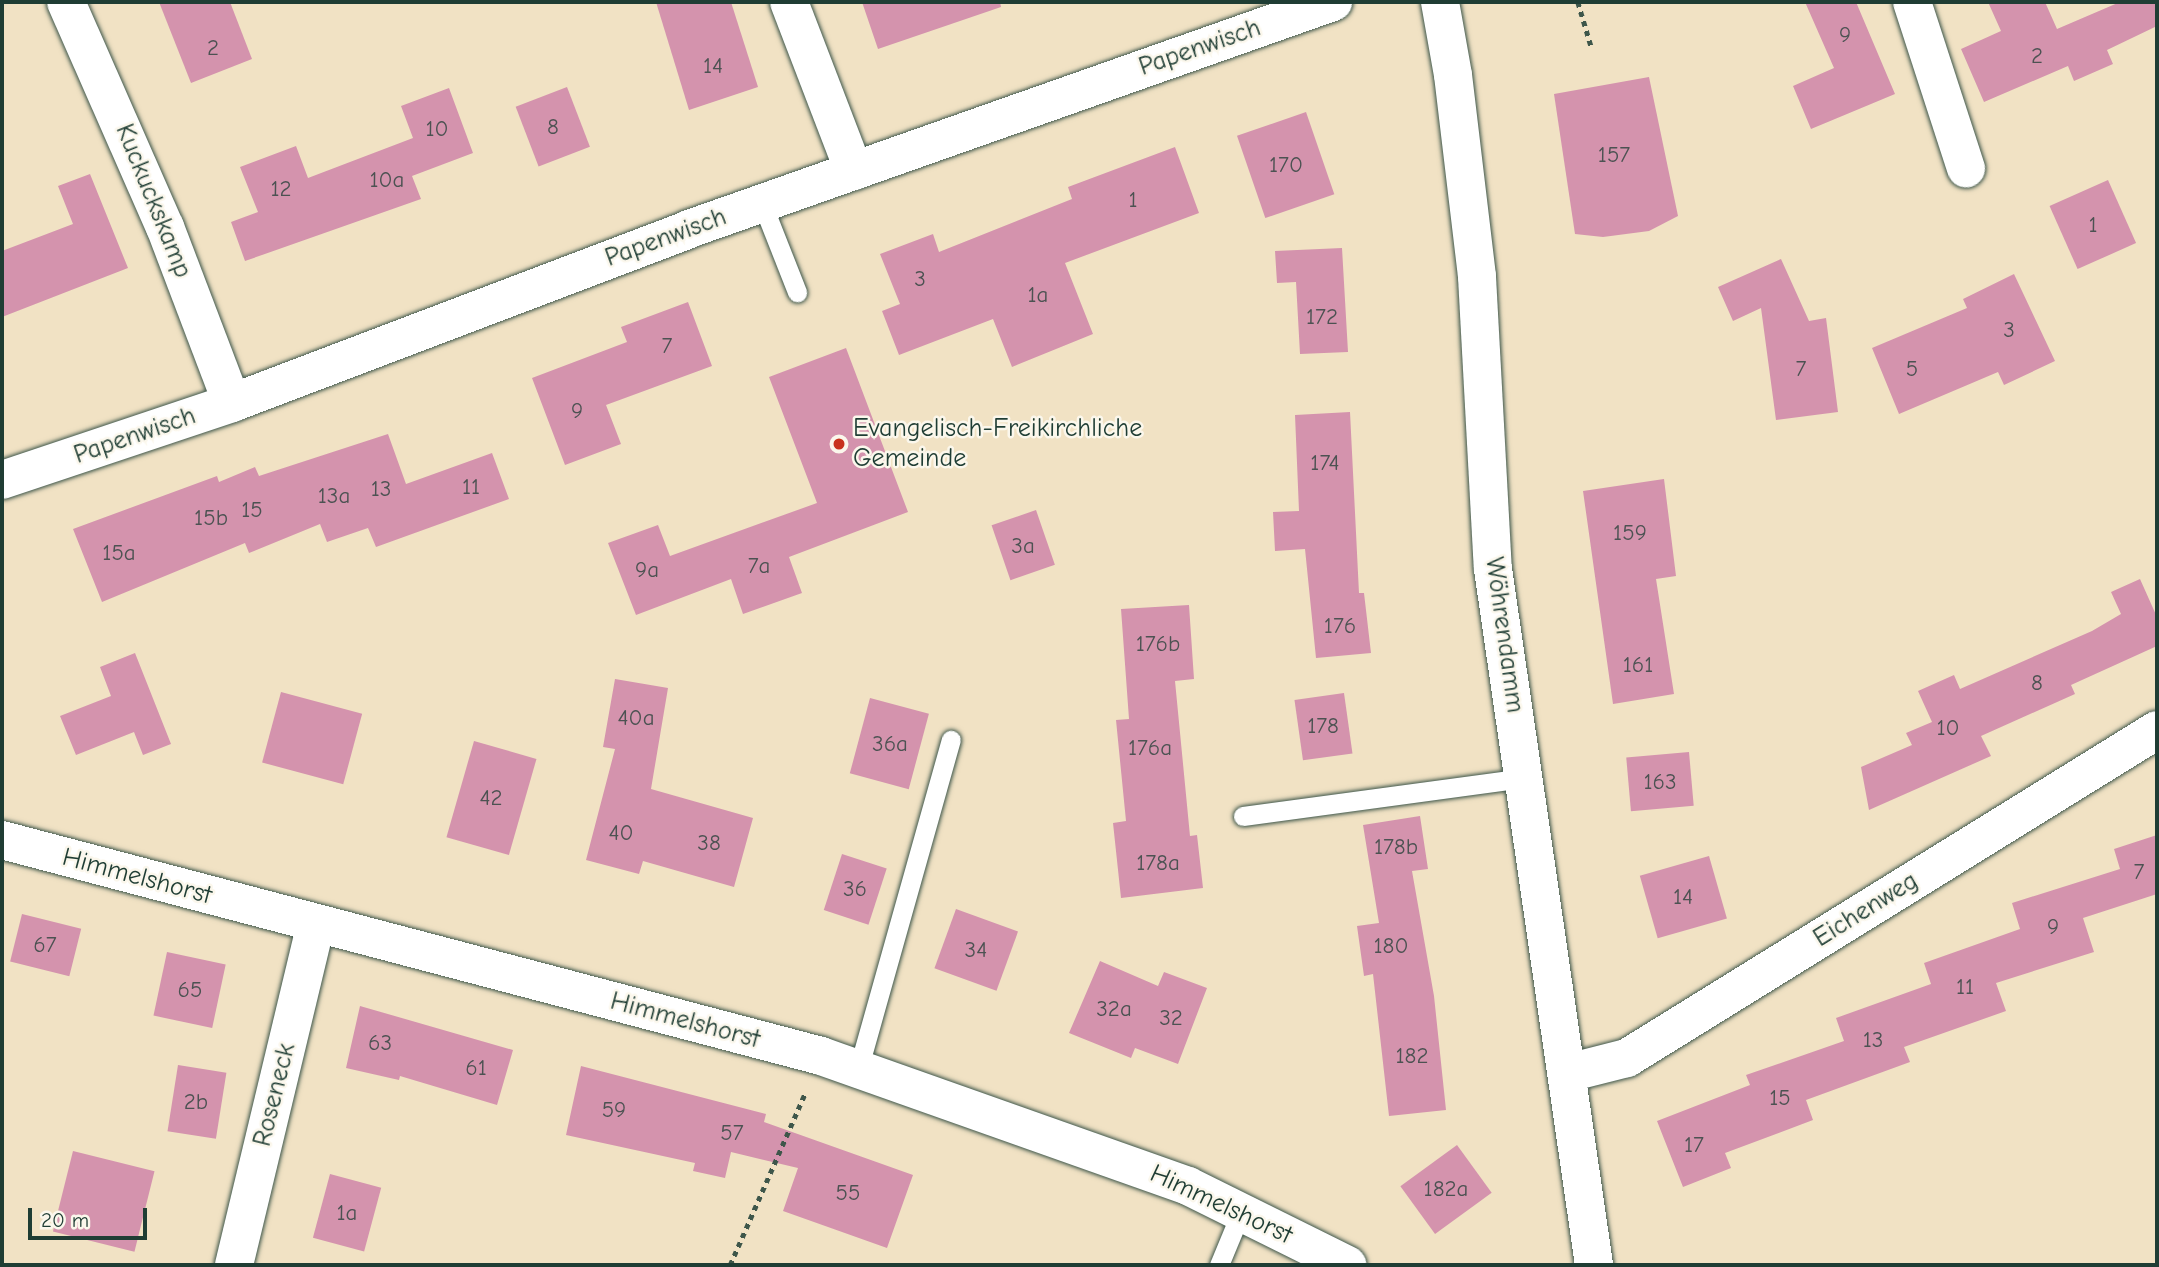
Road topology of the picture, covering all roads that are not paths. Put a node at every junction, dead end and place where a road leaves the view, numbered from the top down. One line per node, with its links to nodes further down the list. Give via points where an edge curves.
1 (66, 2): 10 (street, Kuckuckskamp, via 165,227)
2 (789, 2): 7 (street)
3 (1333, 2): 7 (street, Papenwisch)
4 (1440, 2): 14 (street, Wöhrendamm, via 1477,277 1493,569)
5 (1912, 2): 6 (street)
6 (1966, 168)
7 (854, 171): 8 (street, Papenwisch)
8 (762, 203): 9 (lane); 10 (street, Papenwisch)
9 (797, 292)
10 (232, 403): 11 (street, Papenwisch)
11 (2, 481)
12 (2157, 730): 19 (street, Eichenweg, via 1627,1058)
13 (951, 740): 18 (lane)
14 (1524, 778): 15 (lane); 19 (street, Wöhrendamm)
15 (1243, 816)
16 (2, 840): 17 (street, Himmelshorst)
17 (316, 924): 18 (street, Himmelshorst, via 821,1056); 21 (street, Roseneck)
18 (858, 1070): 20 (street, Himmelshorst, via 1046,1133 1188,1186)
19 (1568, 1073): 24 (street, Wöhrendamm)
20 (1241, 1212): 22 (lane); 23 (street, Himmelshorst)
21 (234, 1265)
22 (1219, 1265)
23 (1347, 1265)
24 (1594, 1265)

